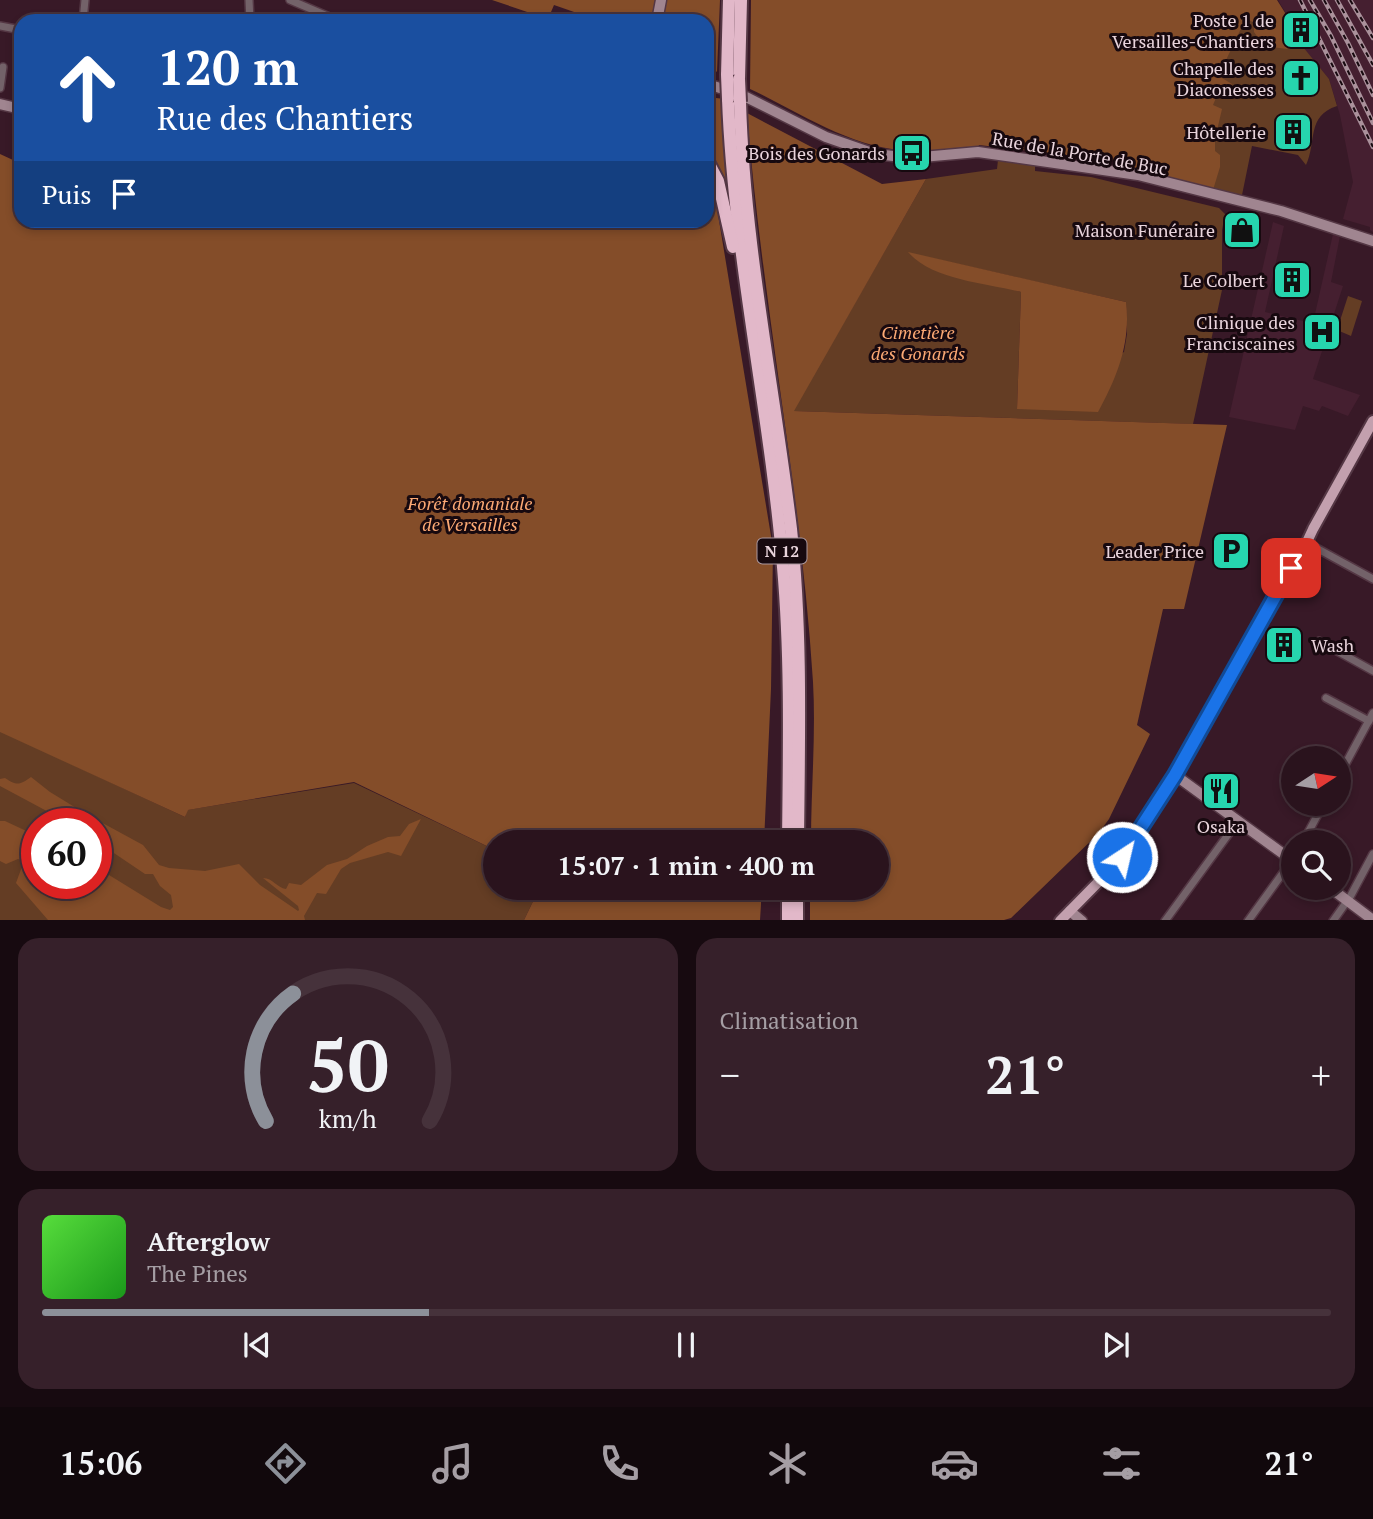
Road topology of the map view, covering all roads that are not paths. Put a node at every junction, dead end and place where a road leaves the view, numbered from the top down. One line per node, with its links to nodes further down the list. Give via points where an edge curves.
1 (290, 0): 4 (street)
2 (729, 0): 6 (highway, N 12)
3 (741, 0): 6 (highway, N 12)
4 (320, 14)
5 (3, 67): 8 (street)
6 (733, 77): 9 (highway, N 12, bridge)
7 (714, 87): 9 (main road, Rue de la Porte de Buc)
8 (0, 88)
9 (733, 96): 11 (main road, Rue de la Porte de Buc, via 875,154 911,158 978,152 1138,175); 12 (highway, N 12, via 734,194); 27 (highway, N 12, via 797,595)
10 (714, 173): 12 (highway, via 737,269)
11 (1373, 240)
12 (746, 284): 26 (highway, N 12, via 783,567)
13 (1373, 421): 14 (main road)
14 (1313, 528): 15 (main road); 16 (main road)
15 (1307, 544): 16 (main road); 17 (street)
16 (1291, 568): 24 (main road)
17 (1373, 579)
18 (1319, 641): 19 (street)
19 (1373, 671)
20 (1326, 698): 22 (street)
21 (1373, 713): 22 (street)
22 (1369, 721): 23 (street)
23 (1351, 754)
24 (1175, 775): 25 (main road); 34 (main road, via 1126,849)
25 (1238, 821): 28 (main road); 40 (street)
26 (788, 830)
27 (798, 830)
28 (1281, 851)
29 (1373, 854): 33 (street)
30 (1281, 876): 41 (street)
31 (788, 900): 35 (highway)
32 (797, 900): 36 (highway)
33 (1347, 901): 42 (street); 43 (main road)
34 (1067, 909): 37 (main road); 38 (main road); 39 (main road)
35 (788, 920)
36 (797, 920)
37 (1051, 920)
38 (1060, 920)
39 (1082, 920)
40 (1165, 920)
41 (1248, 920)
42 (1333, 920)
43 (1373, 920)

